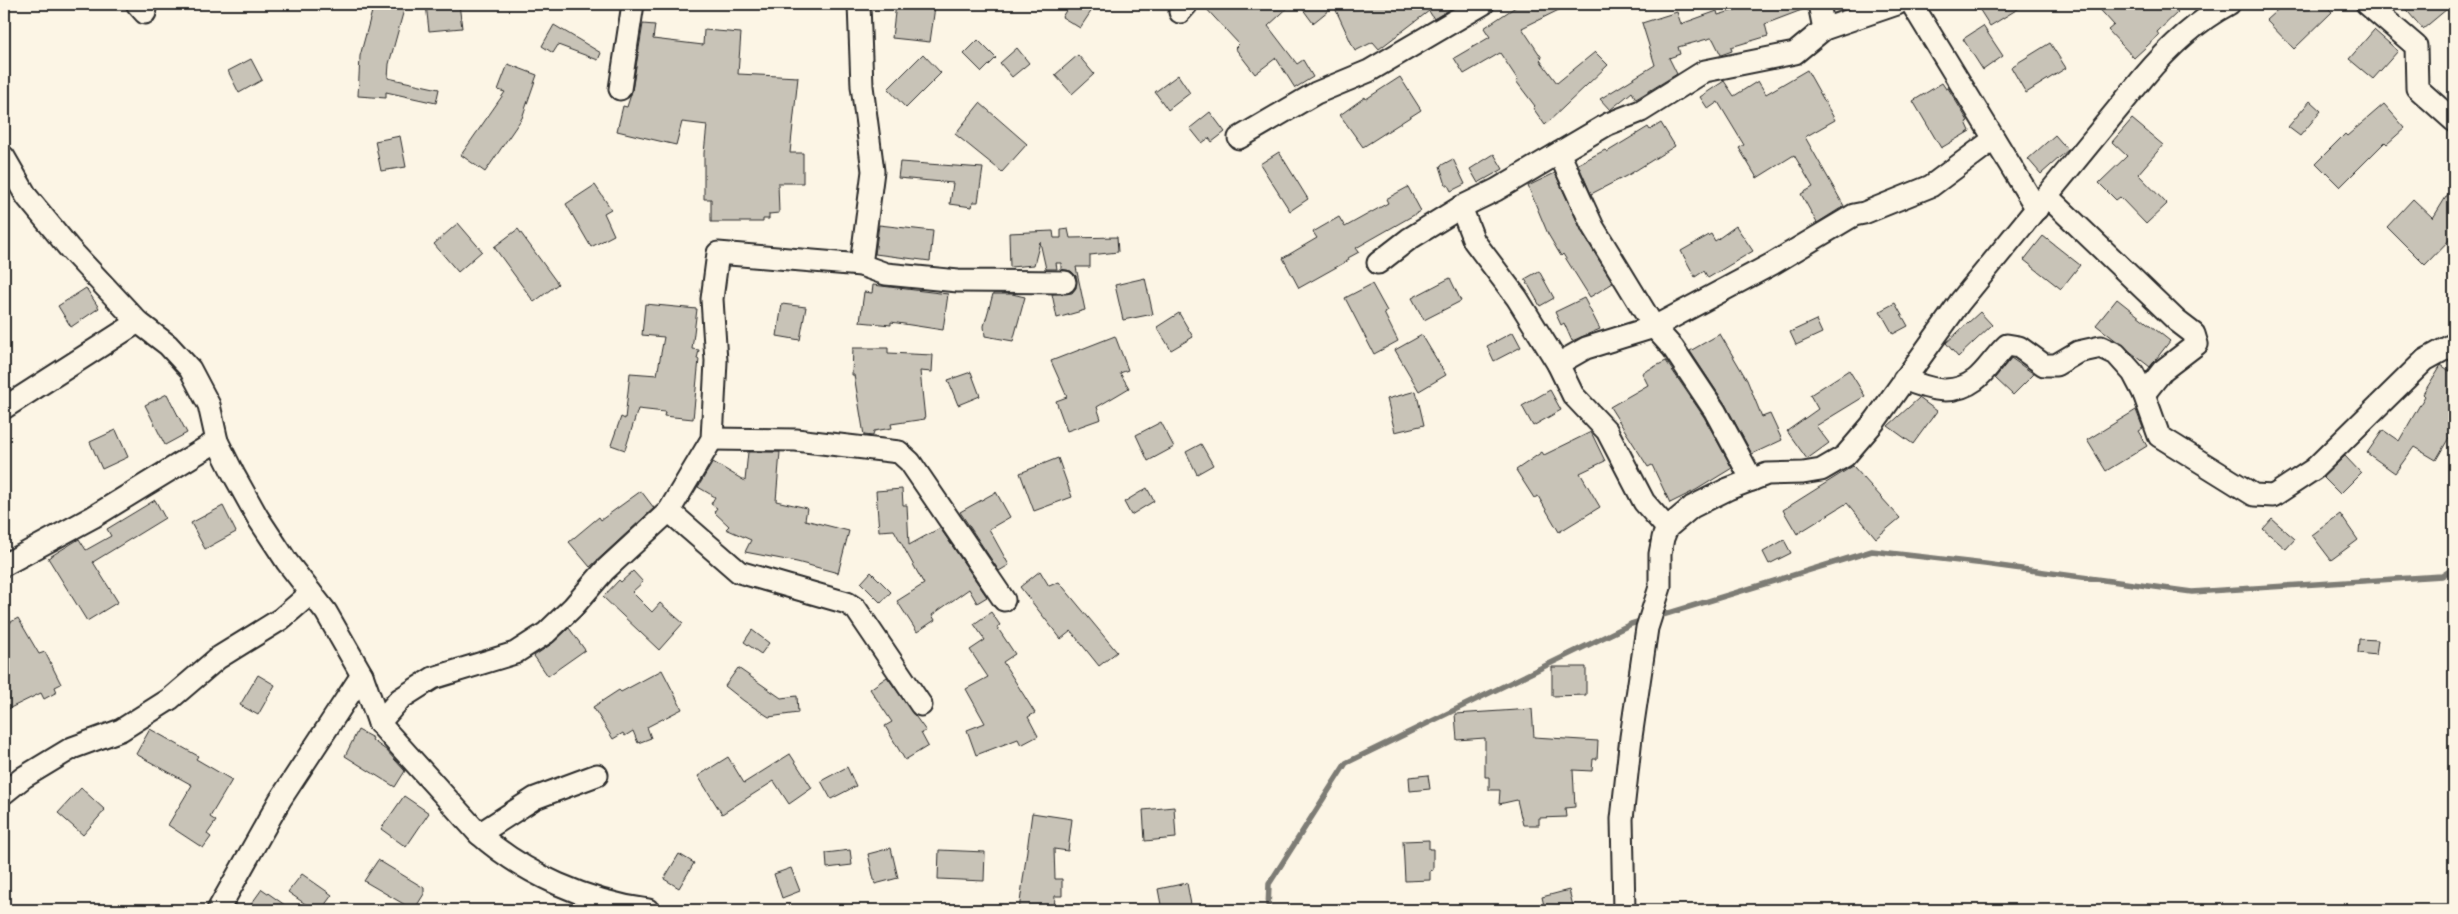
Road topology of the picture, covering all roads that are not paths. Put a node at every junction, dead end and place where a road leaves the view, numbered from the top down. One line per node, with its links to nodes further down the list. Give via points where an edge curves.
1 (632, 4): 10 (street)
2 (859, 4): 19 (street, via 862,86 873,171)
3 (1483, 4): 12 (street, via 1368,71 1316,93)
4 (1819, 4): 9 (street)
5 (1897, 4): 9 (street)
6 (1912, 4): 13 (street)
7 (2229, 4): 16 (street, via 2205,17 2159,60)
8 (2367, 4): 11 (street, via 2416,46 2417,88)
9 (1824, 29): 14 (street, via 1795,53 1705,71 1641,111 1608,124)
10 (620, 89)
11 (2454, 121)
12 (1239, 138)
13 (1994, 139): 16 (street); 22 (street, via 1931,186 1854,215 1772,264)
14 (1559, 153): 17 (street); 22 (street, via 1593,227)
15 (4, 157): 21 (street, via 27,197)
16 (2042, 202): 25 (street, via 1960,302); 26 (street, via 2194,334 2197,344 2163,370)
17 (1461, 207): 18 (street, via 1409,239); 24 (street, via 1474,241 1517,298)
18 (1378, 263)
19 (861, 265): 20 (street, via 886,274 958,281); 28 (street, via 718,253 712,299 716,361)
20 (1065, 282)
21 (138, 322): 27 (street); 29 (street, via 168,345 190,369 209,405)
22 (1654, 327): 24 (street, via 1586,348); 30 (street, via 1673,348 1715,411)
23 (2454, 344): 26 (street, via 2425,360 2314,469 2272,496 2254,496 2159,436)
24 (1558, 364): 32 (street, via 1572,395 1607,431 1644,502)
25 (1904, 379): 26 (street, via 1925,388 1950,391 1975,380 2007,345 2019,347 2044,364 2056,365 2078,352 2101,347 2122,360); 30 (street, via 1865,435 1837,462 1811,472 1767,474)
26 (2144, 394)
27 (4, 408)
28 (712, 439): 31 (street); 35 (street, via 796,440 899,452 910,462)
29 (217, 441): 33 (street, via 93,517); 34 (street, via 258,518)
30 (1752, 480): 32 (street, via 1728,488 1692,507)
31 (669, 511): 37 (street, via 739,572 847,603 856,609); 38 (street, via 605,570 546,633 515,652 432,678 400,699)
32 (1667, 528): 44 (street, via 1660,554 1660,587 1647,628 1630,737 1622,820)
33 (4, 565)
34 (311, 593): 36 (street, via 326,612); 40 (street, via 281,619 218,658 170,699 121,730 72,748)
35 (1004, 600)
36 (362, 675): 38 (street); 42 (street, via 280,800)
37 (921, 705)
38 (379, 723): 41 (street)
39 (597, 776): 41 (street, via 534,798)
40 (4, 793)
41 (479, 834): 43 (street, via 547,879 628,908)
42 (218, 910)
43 (648, 910)
44 (1624, 910)

